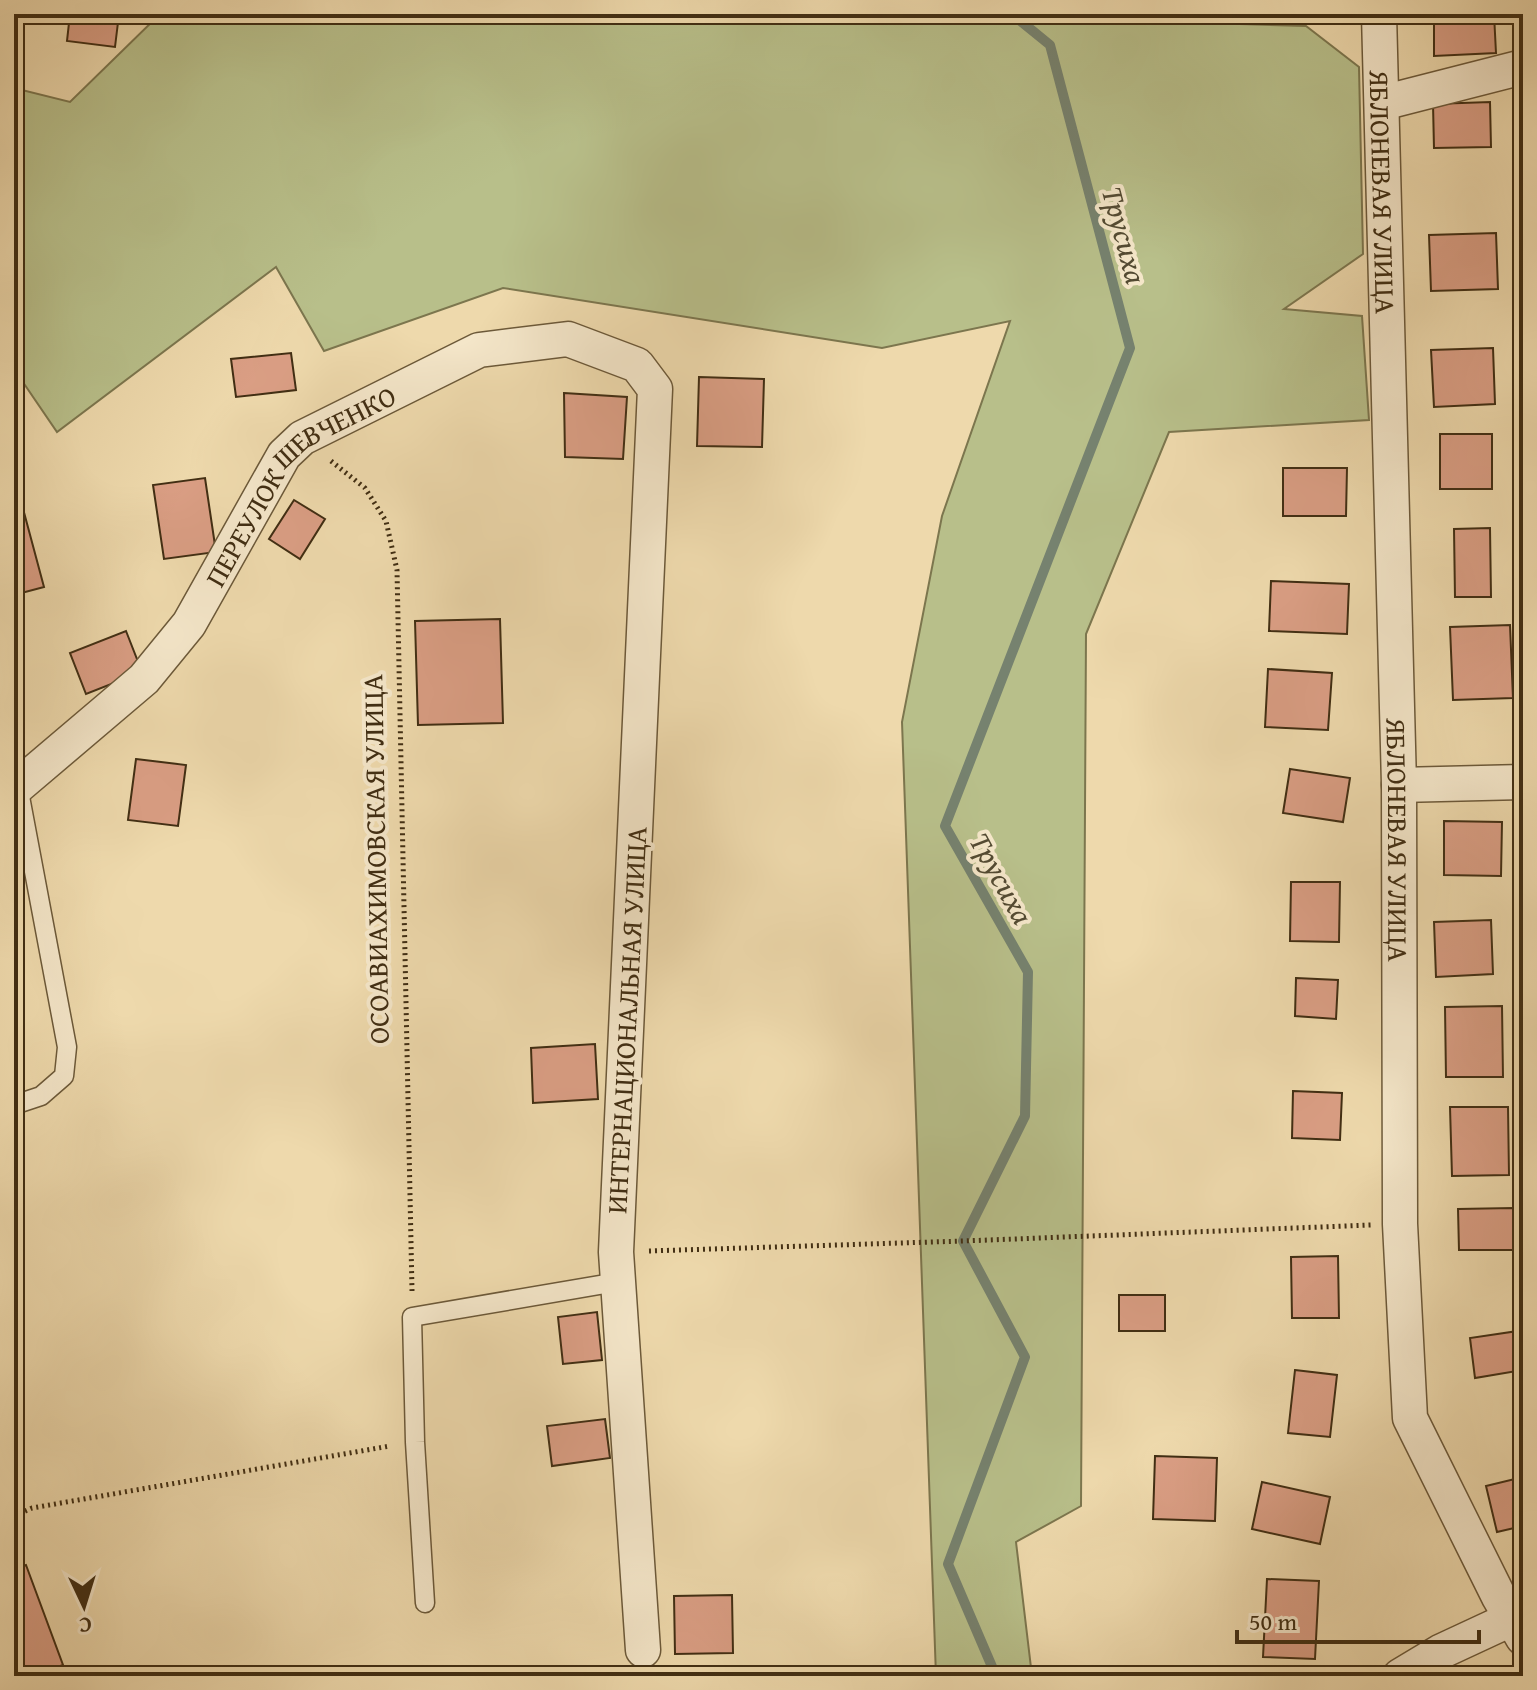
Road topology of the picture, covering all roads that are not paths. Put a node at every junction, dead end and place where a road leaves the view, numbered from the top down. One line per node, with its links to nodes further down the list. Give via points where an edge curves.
1 (1379, 14): 3 (street, ЯБЛОНЕВАЯ УЛИЦА)
2 (1523, 67): 3 (street)
3 (1382, 103): 6 (street, ЯБЛОНЕВАЯ УЛИЦА)
4 (655, 389): 7 (street, ПЕРЕУЛОК ШЕВЧЕНКО, via 637,365 568,339 479,350 302,438 284,455 189,624 144,679); 9 (street, ИНТЕРНАЦИОНАЛЬНАЯ УЛИЦА)
5 (1523, 782): 6 (street)
6 (1399, 785): 11 (street, ЯБЛОНЕВАЯ УЛИЦА, via 1400,1224 1410,1418)
7 (16, 786): 8 (lane, via 67,1047 64,1076 41,1096)
8 (14, 1105)
9 (616, 1267): 10 (lane, via 412,1317); 12 (street, ИНТЕРНАЦИОНАЛЬНАЯ УЛИЦА)
10 (425, 1603)
11 (1514, 1609): 13 (street)
12 (643, 1650)
13 (1400, 1676)

